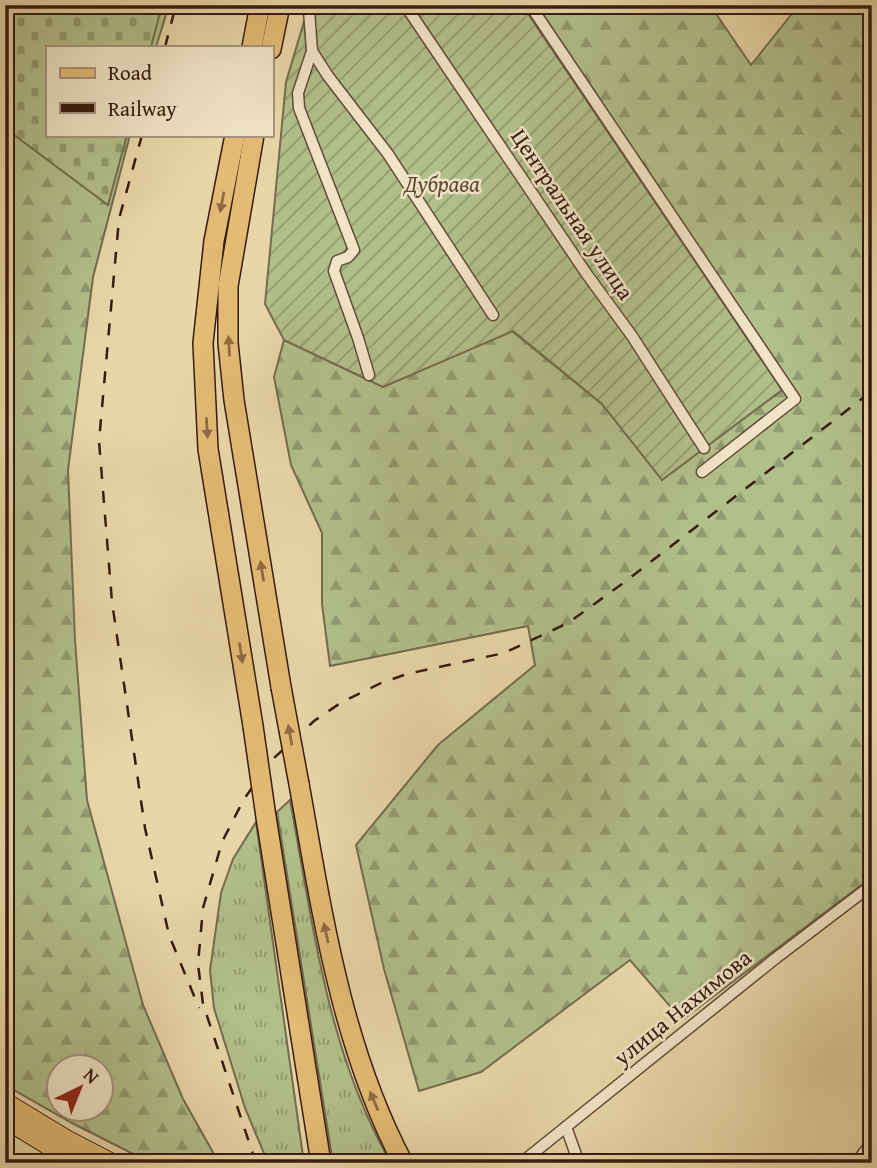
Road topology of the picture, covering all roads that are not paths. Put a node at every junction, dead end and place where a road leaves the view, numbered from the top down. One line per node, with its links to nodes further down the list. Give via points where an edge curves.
1 (260, 5): 6 (highway)
2 (280, 5): 7 (highway)
3 (312, 5): 8 (street)
4 (405, 5): 13 (street, Центральная улица)
5 (530, 5): 14 (street, via 796,398)
6 (252, 46)
7 (272, 46)
8 (312, 51): 11 (street, via 388,154); 12 (street, via 298,93 299,108 355,250 337,261 334,271)
9 (235, 136): 24 (highway, one-way to 24, bridge, via 214,241 203,343 208,449)
10 (254, 136): 25 (highway, one-way to 10, bridge, via 370,1090 325,932 234,400 228,286)
11 (493, 316)
12 (369, 375)
13 (704, 448)
14 (702, 472)
15 (872, 885): 18 (street, улица Нахимова)
16 (5, 1102): 23 (main road)
17 (5, 1119): 22 (main road)
18 (566, 1127): 26 (street, улица Нахимова); 27 (street)
19 (872, 1142): 28 (street)
20 (5, 1159): 21 (street)
21 (10, 1163)
22 (77, 1163)
23 (112, 1163)
24 (321, 1163)
25 (403, 1163)
26 (521, 1163)
27 (579, 1163)
28 (856, 1163)

